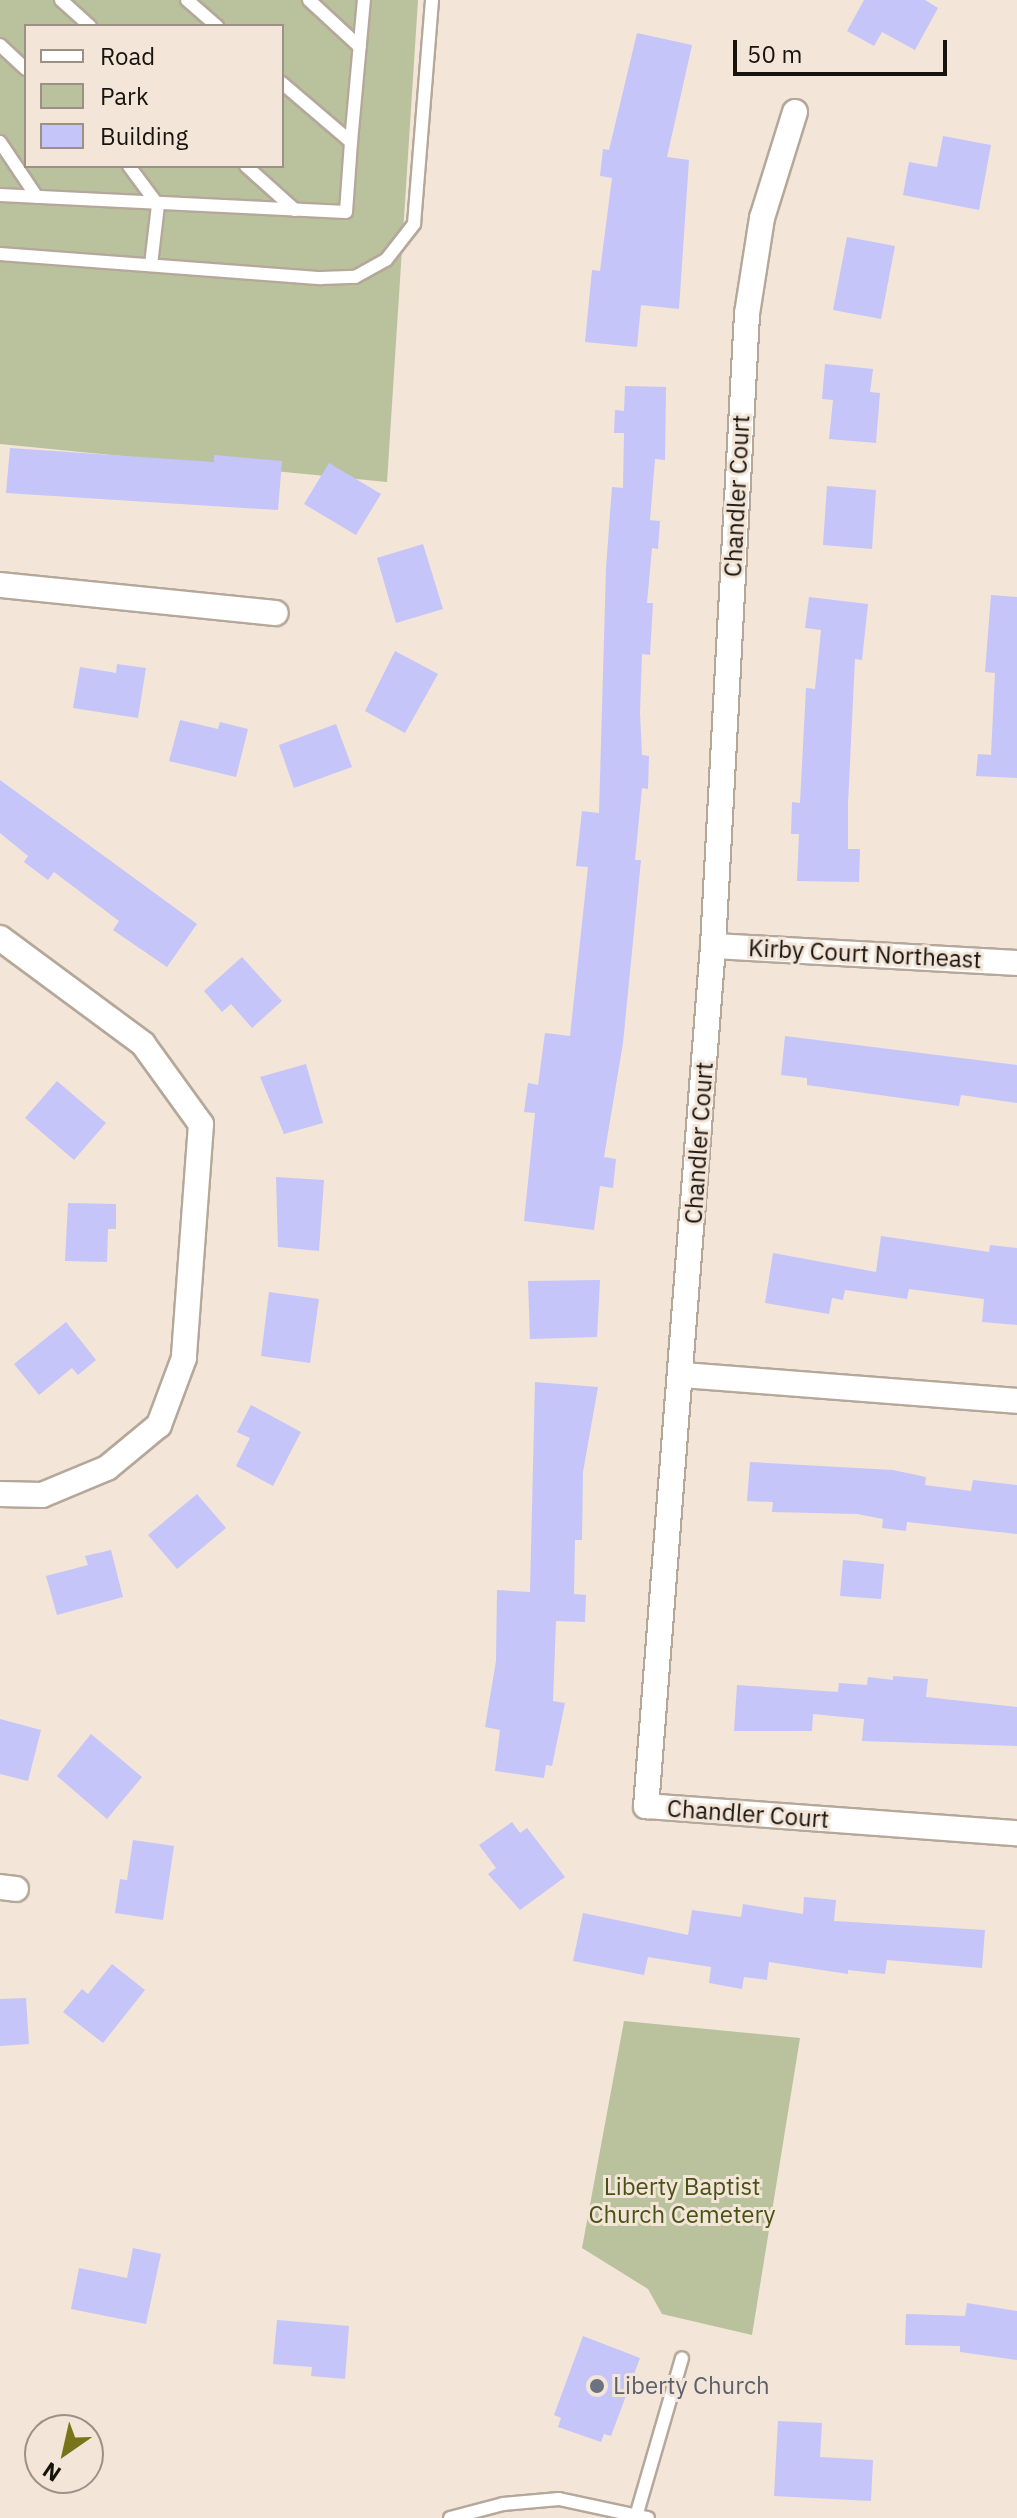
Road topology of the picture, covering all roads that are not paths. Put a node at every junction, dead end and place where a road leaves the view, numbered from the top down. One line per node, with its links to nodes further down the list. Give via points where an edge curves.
1 (61, 0): 6 (lane)
2 (187, 0): 7 (lane)
3 (309, 0): 9 (lane)
4 (364, 0): 9 (lane)
5 (432, 0): 22 (lane, via 414,224 386,260 355,277)
6 (88, 24)
7 (215, 24)
8 (0, 45): 10 (lane)
9 (360, 47): 14 (lane)
10 (24, 67)
11 (284, 85): 14 (lane)
12 (795, 112): 26 (street, Chandler Court, via 762,218 747,314)
13 (0, 142): 18 (lane)
14 (351, 142): 20 (lane, via 346,212)
15 (130, 168): 19 (lane)
16 (248, 168): 20 (lane)
17 (0, 195): 18 (lane)
18 (37, 197): 19 (lane)
19 (158, 205): 20 (lane); 22 (lane)
20 (295, 210)
21 (0, 254): 22 (lane)
22 (151, 265)
23 (0, 585): 24 (street)
24 (276, 613)
25 (0, 938): 30 (street, via 143,1044 201,1124 184,1358 159,1425 107,1468 42,1495)
26 (713, 946): 27 (street, Kirby Court Northeast); 28 (street, Chandler Court)
27 (1017, 963)
28 (682, 1375): 29 (street); 31 (street, Chandler Court, via 646,1806)
29 (1017, 1401)
30 (0, 1494)
31 (1017, 1833)
32 (682, 2358): 33 (lane)
33 (642, 2516): 34 (lane, via 559,2499 503,2504)
34 (450, 2518)

